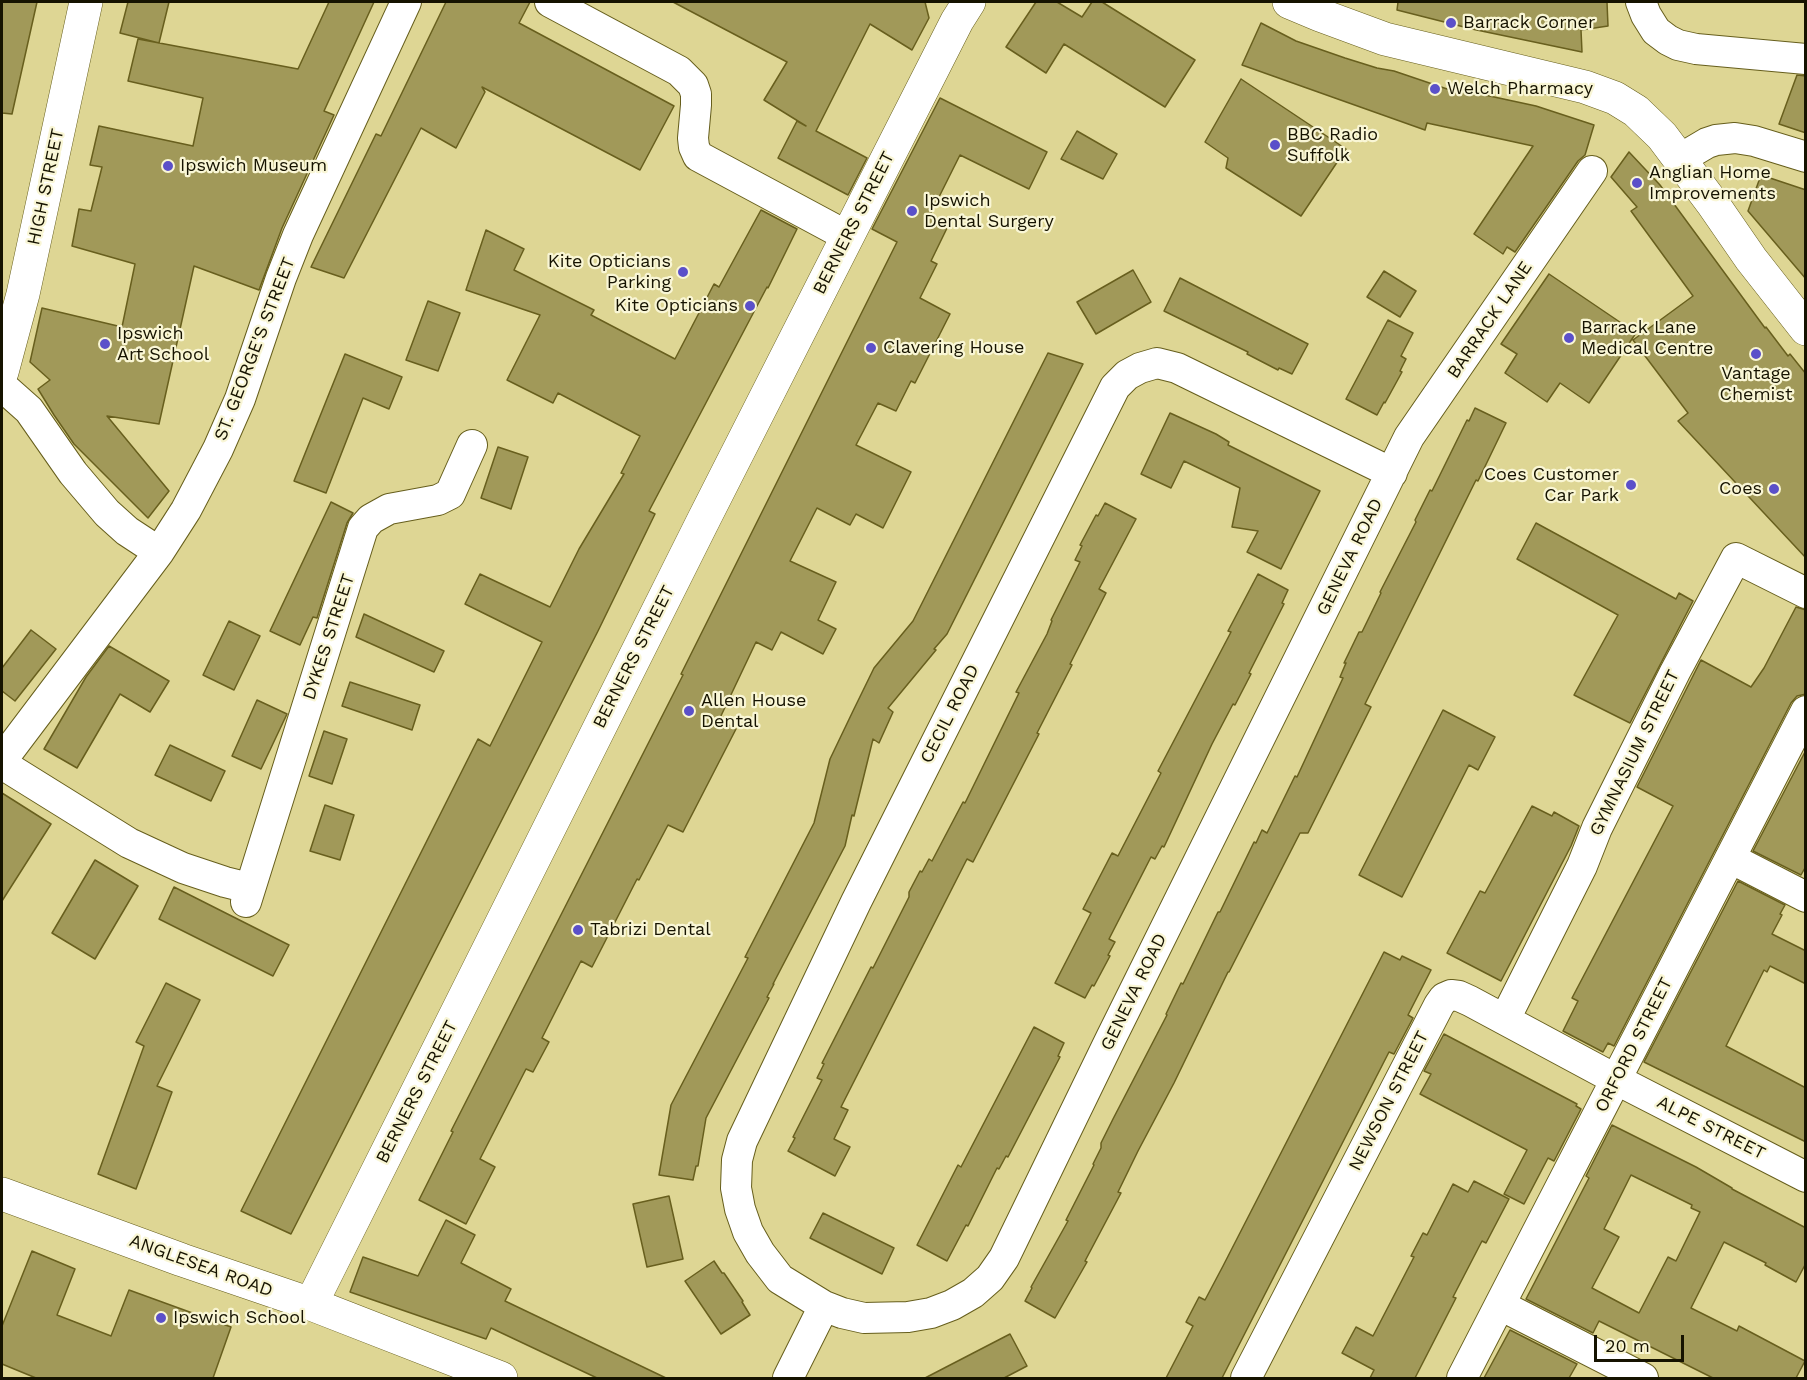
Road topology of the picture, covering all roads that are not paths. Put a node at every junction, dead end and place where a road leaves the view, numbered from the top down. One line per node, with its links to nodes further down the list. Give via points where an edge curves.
1 (86, 2): 13 (street, HIGH STREET, via 23,294)
2 (406, 2): 17 (street, ST. GEORGE'S STREET, via 298,235 240,399 218,449)
3 (550, 2): 11 (street, via 679,71 693,85 693,138 698,156)
4 (1288, 2): 9 (street, via 1386,39 1599,91 1636,111)
5 (1641, 2): 7 (street, via 1656,31 1678,45)
6 (966, 5): 11 (street, BERNERS STREET)
7 (1804, 53)
8 (1806, 157): 9 (street, via 1735,138 1707,142)
9 (1680, 159): 12 (street)
10 (1592, 171): 16 (street, BARRACK LANE, via 1409,437)
11 (847, 236): 27 (street, BERNERS STREET)
12 (1806, 329)
13 (2, 372)
14 (2, 386): 17 (street, via 29,410 107,513)
15 (472, 445): 20 (street, DYKES STREET, via 450,494 438,500 389,508 363,528 247,895 225,882 129,843)
16 (1392, 473): 29 (street, GENEVA ROAD, via 1004,1258 973,1293 931,1313 899,1318 864,1317); 29 (street, CECIL ROAD, via 1177,368 1156,363 1127,375 1115,387 856,902 742,1141 736,1188 748,1232 780,1278)
17 (159, 552): 20 (street, ST. GEORGE'S STREET)
18 (1806, 593): 23 (street, GYMNASIUM STREET, via 1736,558 1654,713)
19 (1806, 711): 21 (street, ORFORD STREET)
20 (2, 762)
21 (1730, 858): 22 (street); 24 (street, ORFORD STREET)
22 (1806, 897)
23 (1505, 1019): 24 (street, NEWSON STREET); 32 (street, NEWSON STREET, via 1459,996 1444,998)
24 (1617, 1080): 25 (street, ALPE STREET); 28 (street, ORFORD STREET)
25 (1806, 1177)
26 (2, 1194): 27 (street, ANGLESEA ROAD)
27 (311, 1304): 30 (street, ANGLESEA ROAD)
28 (1500, 1305): 33 (street, ORFORD STREET); 34 (street)
29 (824, 1306): 31 (street)
30 (501, 1378)
31 (788, 1378)
32 (1246, 1378)
33 (1462, 1378)
34 (1643, 1378)

